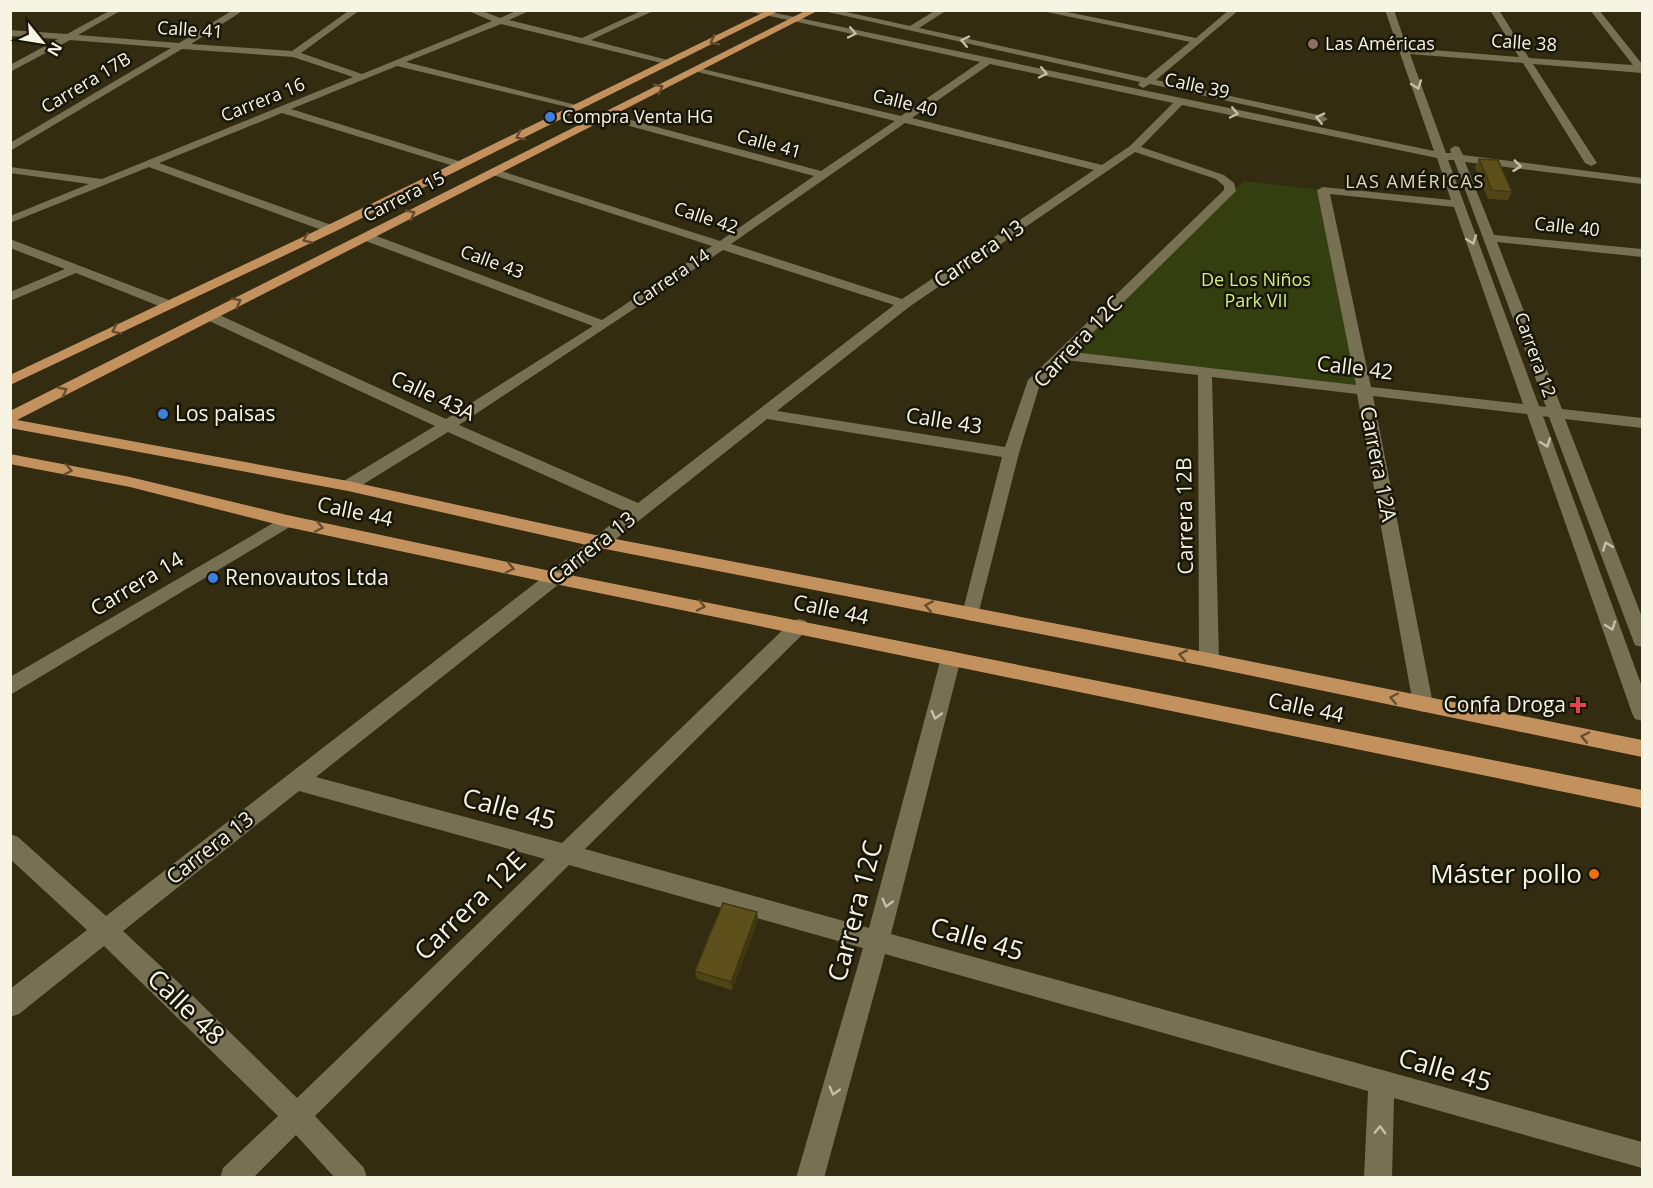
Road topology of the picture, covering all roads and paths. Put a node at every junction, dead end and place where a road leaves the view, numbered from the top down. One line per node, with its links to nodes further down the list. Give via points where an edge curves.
1 (118, 10): 23 (street)
2 (240, 10): 26 (street, Carrera 17B)
3 (356, 10): 28 (street)
4 (470, 10): 19 (street)
5 (527, 10): 19 (street, Carrera 16)
6 (651, 10): 24 (street)
7 (746, 10): 17 (street, Calle 39)
8 (815, 10): 20 (main road, Carrera 15)
9 (823, 10): 21 (street, Calle 39)
10 (943, 10): 21 (street)
11 (1041, 10): 18 (street)
12 (1081, 10): 18 (street)
13 (1235, 10): 25 (street)
14 (1389, 10): 27 (street, Carrera 12)
15 (1494, 10): 29 (street)
16 (1594, 10): 35 (street)
17 (771, 13): 20 (street, Calle 39); 31 (main road, Carrera 15, one-way to 31)
18 (1072, 17): 25 (street)
19 (501, 21): 24 (street); 32 (street, Carrera 16)
20 (795, 21): 30 (street, Calle 39, one-way to 30); 34 (main road, Carrera 15)
21 (912, 29): 37 (street, Calle 39, one-way to 21)
22 (10, 33): 23 (street, Calle 41)
23 (68, 38): 26 (street, Calle 41); 33 (street)
24 (582, 41): 31 (street)
25 (1199, 41): 37 (street)
26 (180, 46): 28 (street, Calle 41); 46 (street, Carrera 17B)
27 (1404, 51): 29 (street, Calle 38); 48 (street, Carrera 12, one-way to 48)
28 (294, 54): 36 (street, Calle 41)
29 (1526, 60): 35 (street, Calle 38); 49 (street)
30 (988, 61): 38 (street, Calle 39, one-way to 38); 43 (street, Carrera 14)
31 (670, 62): 40 (main road, Carrera 15)
32 (397, 63): 36 (street, Carrera 16); 40 (street)
33 (10, 69)
34 (698, 69): 42 (main road, Carrera 15, one-way to 34); 43 (street, Calle 40)
35 (1642, 69)
36 (363, 77): 41 (street, Carrera 16)
37 (1150, 80): 38 (street); 44 (street, Calle 39, one-way to 37)
38 (1134, 92): 39 (street, Calle 39)
39 (1180, 102): 47 (street, Carrera 13); 48 (street, Calle 39, one-way to 48)
40 (576, 108): 51 (main road, Carrera 15, one-way to 51)
41 (283, 110): 50 (street, Carrera 16); 51 (street)
42 (604, 116): 55 (main road, Carrera 15); 56 (street, Calle 41)
43 (901, 121): 52 (street, Calle 40); 56 (street, Carrera 14)
44 (1334, 122)
45 (1392, 135): 48 (street, Calle 39)
46 (10, 148)
47 (1134, 148): 52 (street, Carrera 13); 73 (street, Carrera 12C, via 1224,179 1230,191)
48 (1448, 152): 49 (street, Calle 39); 57 (street, Calle 39, one-way to 57); 59 (street, Carrera 12); 63 (street, Carrera 12)
49 (1591, 163): 53 (street, Calle 39)
50 (150, 164): 58 (street, Carrera 16); 61 (street)
51 (461, 165): 61 (main road, Carrera 15)
52 (1104, 169): 69 (street, Carrera 13)
53 (1642, 169)
54 (10, 170): 58 (street)
55 (494, 172): 62 (main road, Carrera 15, one-way to 55); 65 (street, Calle 42)
56 (821, 175): 65 (street, Carrera 14)
57 (1642, 181)
58 (104, 182): 60 (street, Carrera 16)
59 (1459, 204): 76 (street, Carrera 12A, via 1323,190); 77 (street, Carrera 12, one-way to 77)
60 (10, 220)
61 (330, 229): 70 (main road, Carrera 15, one-way to 70)
62 (367, 237): 71 (main road, Carrera 15, one-way to 62); 72 (street, Calle 43)
63 (1489, 238): 66 (street, Calle 40); 78 (street, Carrera 12)
64 (10, 243): 67 (street)
65 (722, 243): 69 (street, Calle 42); 72 (street, Carrera 14)
66 (1642, 253)
67 (78, 268): 68 (street); 70 (street)
68 (10, 297)
69 (904, 304): 79 (street, Carrera 13)
70 (169, 305): 75 (main road, Carrera 15, one-way to 75)
71 (210, 316): 80 (main road, Carrera 15, one-way to 71); 83 (street, Calle 43A)
72 (603, 325): 83 (street, Carrera 14)
73 (1062, 355): 74 (street, Calle 42); 84 (street, Carrera 12C, via 1033,383)
74 (1205, 371): 76 (street, Calle 42); 95 (street, Carrera 12B)
75 (10, 381)
76 (1364, 390): 77 (street, Calle 42); 97 (street, Carrera 12A)
77 (1534, 410): 78 (street, Calle 42); 98 (street, Carrera 12, one-way to 98)
78 (1556, 413): 82 (street, Calle 42); 93 (street, Carrera 12, one-way to 78)
79 (764, 414): 84 (street, Calle 43); 87 (street, Carrera 13)
80 (10, 417)
81 (10, 423): 86 (main road, Calle 44)
82 (1642, 423)
83 (450, 427): 86 (street, Carrera 14); 87 (street, Calle 43A)
84 (1011, 453): 91 (street, Carrera 12C)
85 (10, 459): 88 (main road, Calle 44, one-way to 88, via 130,482)
86 (348, 486): 89 (main road, Calle 44)
87 (641, 511): 89 (street, Carrera 13)
88 (287, 520): 90 (main road, Calle 44, one-way to 90); 96 (street, Carrera 14)
89 (600, 542): 90 (street, Carrera 13); 91 (main road, Calle 44, one-way to 89)
90 (555, 578): 92 (main road, Calle 44, one-way to 92); 100 (street, Carrera 13)
91 (971, 614): 95 (main road, Calle 44, one-way to 91)
92 (799, 626): 94 (main road, Calle 44); 103 (street, Carrera 12E)
93 (1642, 640)
94 (951, 658): 101 (main road, Calle 44); 105 (street, Carrera 12C, one-way to 105)
95 (1209, 660): 97 (main road, Calle 44, one-way to 95)
96 (10, 687)
97 (1423, 704): 99 (main road, Calle 44, one-way to 97)
98 (1642, 713)
99 (1642, 749)
100 (296, 781): 103 (street, Calle 45); 104 (street, Carrera 13)
101 (1642, 800)
102 (10, 844): 104 (street, Calle 48)
103 (565, 854): 105 (street, Calle 45); 108 (street, Carrera 12E)
104 (105, 930): 106 (street, Carrera 13); 108 (street, Calle 48)
105 (877, 941): 107 (street, Calle 45); 112 (street, Carrera 12C, one-way to 112)
106 (10, 1005)
107 (1382, 1082): 109 (street, Calle 45); 113 (street, one-way to 107)
108 (298, 1114): 110 (street, Carrera 12E); 111 (street, Calle 48)
109 (1642, 1155)
110 (233, 1178)
111 (354, 1178)
112 (810, 1178)
113 (1378, 1178)

